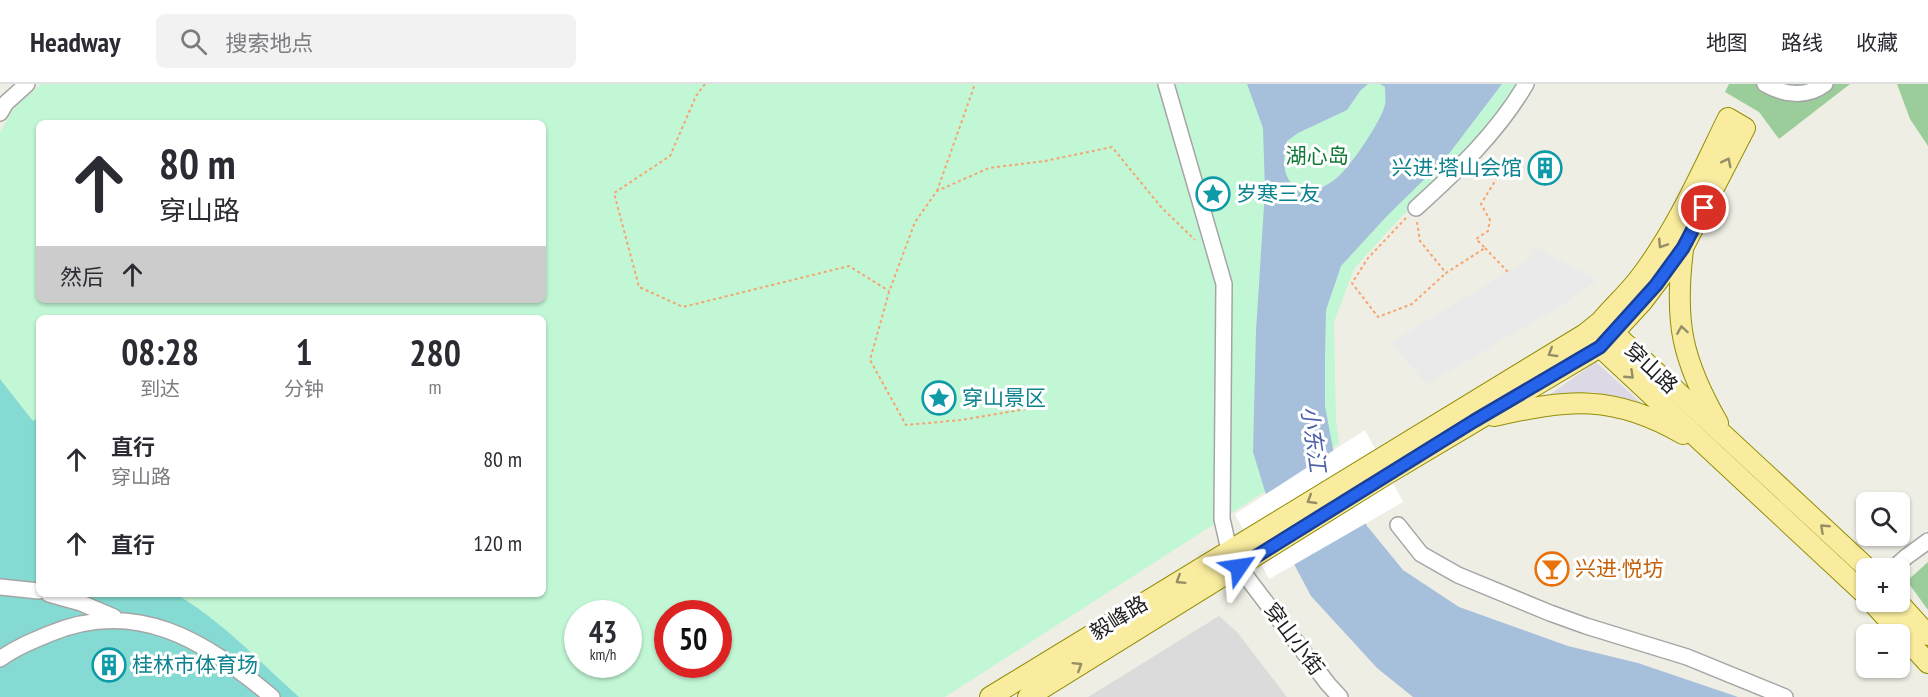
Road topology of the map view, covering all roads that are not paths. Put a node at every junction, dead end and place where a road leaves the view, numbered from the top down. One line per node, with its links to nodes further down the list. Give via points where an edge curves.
1 (27, 84): 6 (street)
2 (1166, 84): 16 (street, via 1224,285 1222,519)
3 (1526, 84): 7 (street, via 1478,148)
4 (1765, 84): 5 (street, via 1778,92 1806,93)
5 (1825, 84)
6 (0, 113)
7 (1416, 208)
8 (1683, 248): 9 (main road, via 1649,294); 9 (main road, one-way to 9, via 1745,128 1728,118 1681,213); 11 (main road, one-way to 8, via 1704,398 1686,353 1679,293)
9 (1600, 334): 10 (main road, 穿山路); 11 (main road, 穿山路); 12 (main road, 穿山路, one-way to 12); 13 (main road, one-way to 13)
10 (1474, 421): 12 (main road, via 1542,405 1592,403 1641,413); 13 (main road, 穿山路)
11 (1729, 441): 18 (main road, 穿山路, one-way to 11)
12 (1711, 450): 19 (main road, 穿山路)
13 (1383, 467): 16 (main road, 毅峰路)
14 (1398, 525): 33 (street, via 1421,554 1458,574 1550,614 1686,657)
15 (1928, 541): 17 (street)
16 (1234, 558): 30 (main road, 毅峰路, one-way to 30); 31 (main road, 毅峰路, one-way to 16); 32 (street, 穿山小街)
17 (1905, 558)
18 (1856, 559)
19 (1856, 586)
20 (0, 587): 21 (street)
21 (36, 591)
22 (60, 597): 25 (street)
23 (1881, 612): 28 (main road)
24 (1907, 612): 26 (main road)
25 (119, 619): 27 (street, via 61,628); 29 (street, via 159,627 209,649)
26 (1928, 635)
27 (0, 659)
28 (1928, 663)
29 (272, 697)
30 (990, 697)
31 (1028, 697)
32 (1340, 697)
33 (1785, 697)

